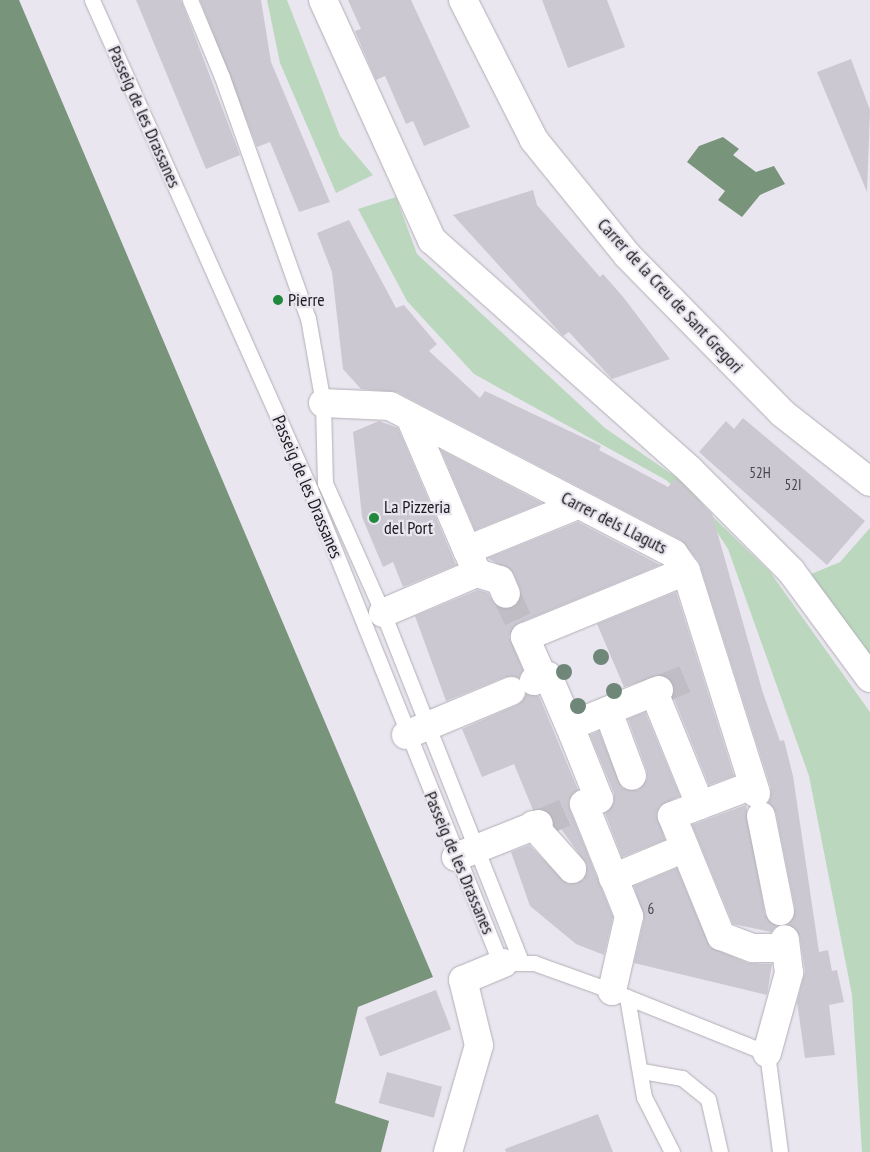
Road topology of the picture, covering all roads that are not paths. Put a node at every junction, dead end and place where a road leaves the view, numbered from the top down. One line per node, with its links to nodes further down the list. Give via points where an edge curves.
1 (92, 0): 17 (lane, Passeig de les Drassanes)
2 (190, 0): 5 (lane, Passeig de les Drassanes, via 222,77 308,318)
3 (323, 0): 13 (street, via 432,240 690,470 791,571)
4 (463, 0): 7 (street, Carrer de la Creu de Sant Gregori, via 534,140 627,255 782,413)
5 (323, 404): 6 (street, Carrer dels Llaguts, via 390,406); 12 (lane, Passeig de les Drassanes, via 325,483)
6 (410, 417): 8 (street, Carrer dels Llaguts); 9 (street)
7 (870, 482)
8 (578, 504): 9 (street); 10 (street, Carrer dels Llaguts, via 674,554)
9 (472, 562): 11 (street, via 500,580); 12 (street)
10 (686, 571): 14 (street, via 524,633); 19 (street, Carrer dels Llaguts, via 705,671)
11 (506, 594)
12 (383, 613): 17 (lane, Passeig de les Drassanes)
13 (870, 678)
14 (529, 684): 16 (street, via 548,676); 17 (street)
15 (608, 711): 16 (street); 18 (street); 20 (street, via 657,691)
16 (572, 730): 24 (street, via 599,799 577,807)
17 (416, 731): 22 (lane, Passeig de les Drassanes); 22 (lane, Passeig de les Drassanes)
18 (632, 776)
19 (757, 798): 20 (street); 25 (street, Carrer dels Llaguts)
20 (700, 805): 21 (street, via 672,816)
21 (685, 848): 24 (street); 28 (street, via 721,936 753,948 785,943 789,973)
22 (466, 853): 23 (street, via 536,825); 26 (lane, Passeig de les Drassanes); 26 (lane, Passeig de les Drassanes)
23 (572, 869)
24 (611, 875): 27 (street, via 629,916)
25 (780, 911)
26 (513, 962): 27 (lane); 30 (street, via 463,980 479,1045)
27 (620, 994): 28 (lane); 29 (lane)
28 (767, 1053): 33 (lane)
29 (642, 1071): 31 (lane, via 644,1097); 32 (lane, via 682,1078 708,1099)
30 (448, 1152)
31 (672, 1152)
32 (720, 1152)
33 (780, 1152)

